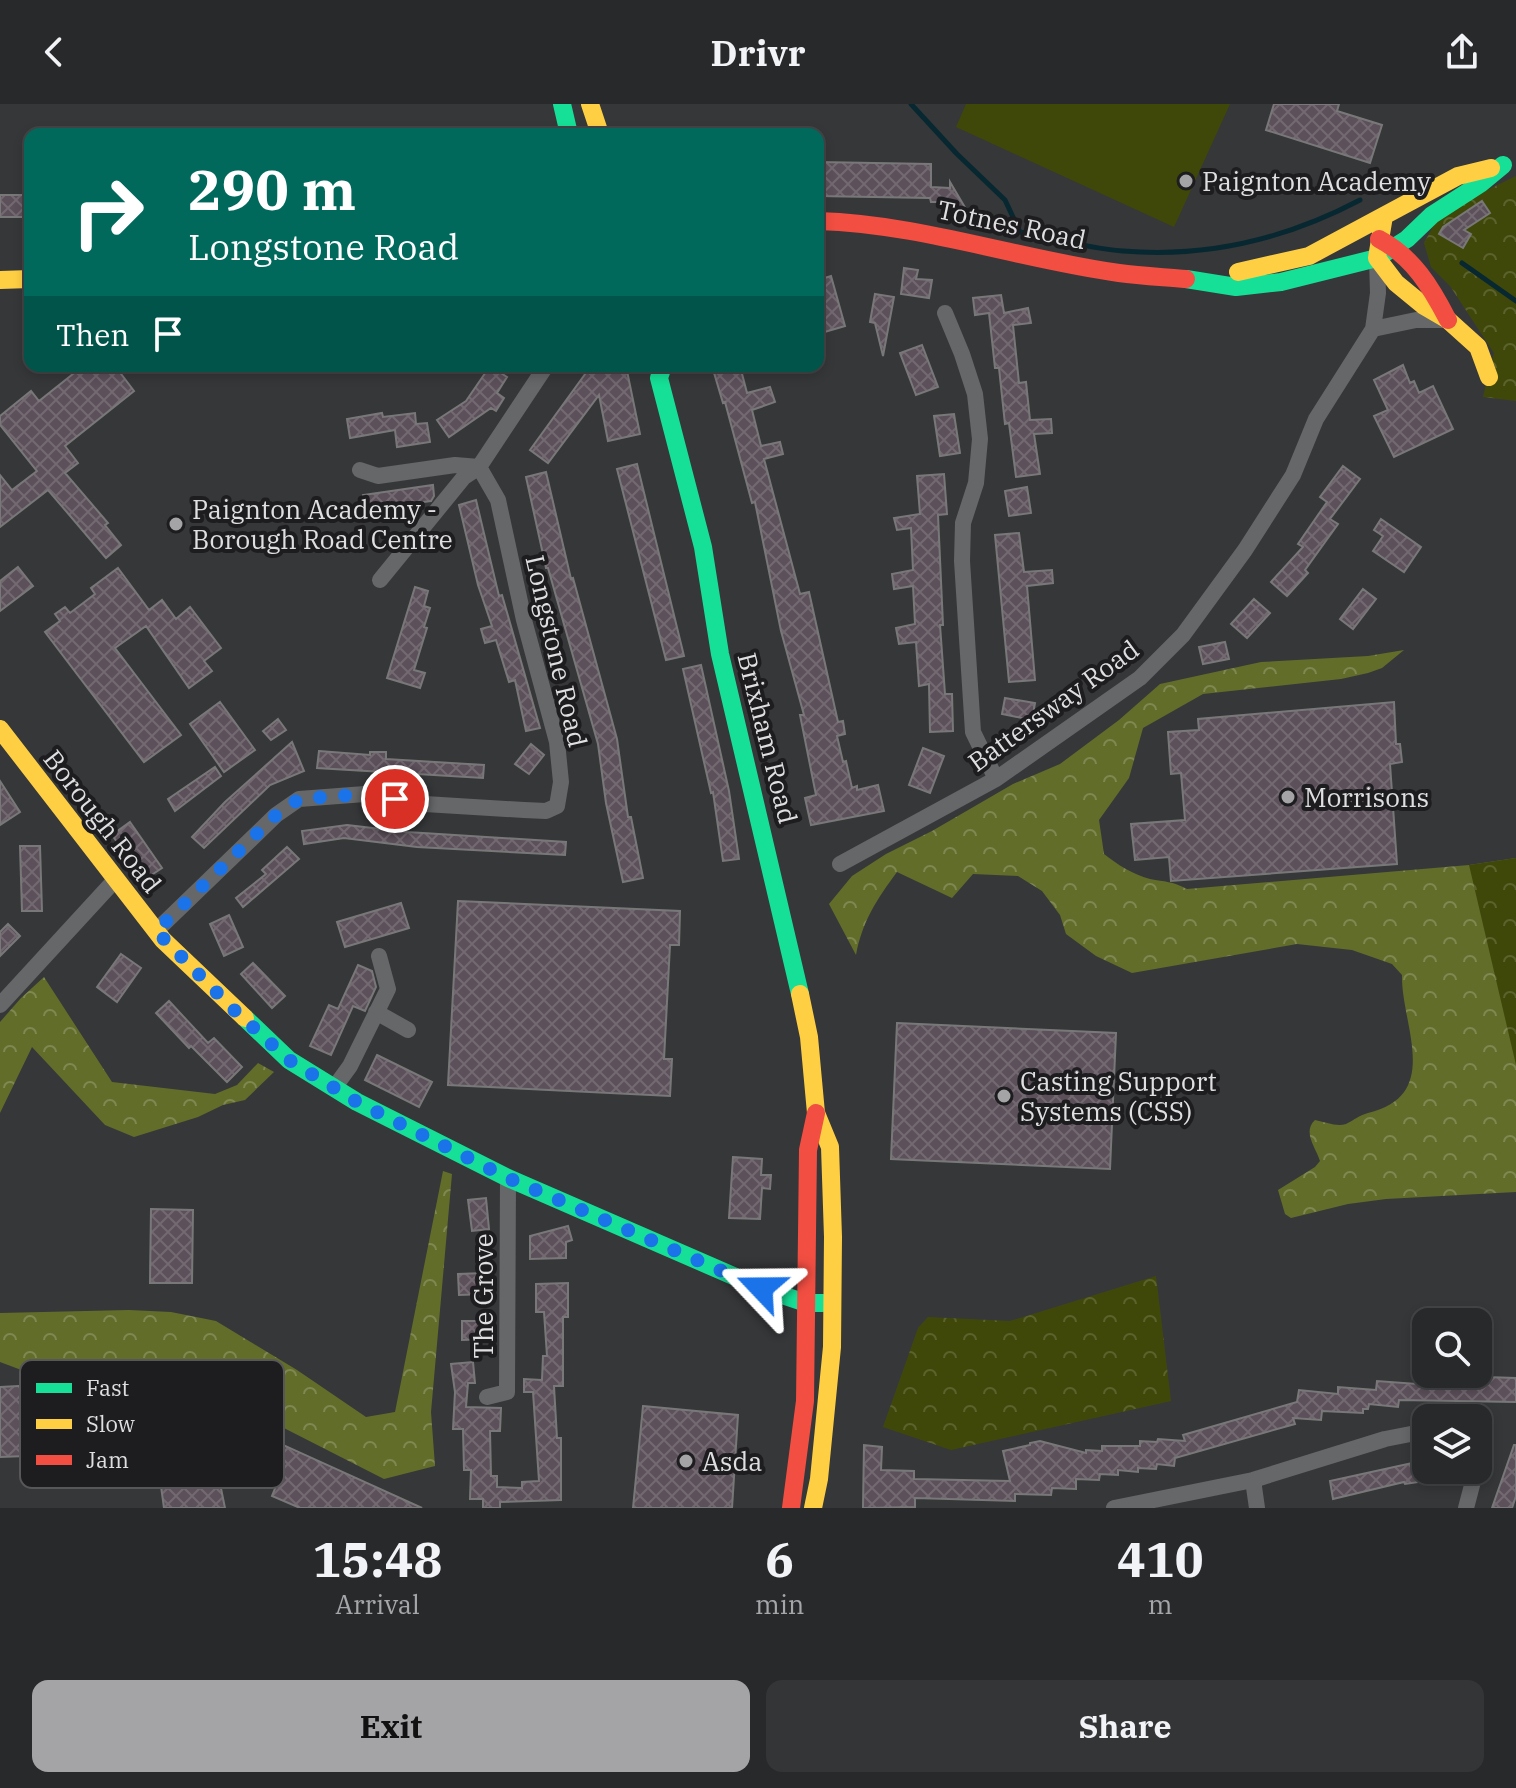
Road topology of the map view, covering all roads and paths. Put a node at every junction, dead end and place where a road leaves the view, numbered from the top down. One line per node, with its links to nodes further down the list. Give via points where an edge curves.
1 (562, 104): 4 (main road)
2 (578, 104): 5 (main road)
3 (590, 104): 6 (main road)
4 (568, 128)
5 (584, 128)
6 (598, 128)
7 (1510, 162): 8 (main road, Totnes Road, via 1458,176); 11 (main road, Totnes Road)
8 (1384, 216): 10 (main road, Totnes Road); 11 (main road)
9 (824, 221): 15 (main road, Totnes Road, via 905,229 1118,273)
10 (1347, 237): 11 (main road, via 1368,236); 15 (main road, Totnes Road, via 1309,256)
11 (1386, 243): 12 (main road, Totnes Road); 17 (main road, via 1433,288)
12 (1377, 258): 15 (main road, Totnes Road, via 1281,282 1236,287); 17 (main road, via 1396,283); 18 (street, Battersway Road)
13 (24, 279): 14 (main road)
14 (0, 280)
15 (1195, 280)
16 (945, 313): 26 (street, via 975,394 980,439 976,483 963,523 962,561 973,732)
17 (1448, 320): 18 (street); 21 (main road, via 1478,347)
18 (1373, 329): 26 (street, Battersway Road, via 1316,419 1293,475 1183,635 1140,678)
19 (542, 372): 22 (street)
20 (661, 372): 35 (main road, Brixham Road, via 703,547 720,654 795,968)
21 (1489, 377)
22 (479, 467): 23 (street, via 455,465 378,476); 24 (street, via 464,477); 29 (street, Longstone Road, via 498,500 557,742 557,806 546,811 425,804 365,794 299,799)
23 (360, 470)
24 (380, 580)
25 (0, 729): 28 (main road, Borough Road)
26 (996, 779): 27 (street, Battersway Road)
27 (840, 864)
28 (115, 880): 29 (main road, Borough Road); 31 (street)
29 (156, 931): 34 (main road, Borough Road, via 289,1060)
30 (379, 956): 32 (street, via 388,989)
31 (0, 1005)
32 (376, 1012): 33 (street); 34 (street)
33 (408, 1030)
34 (334, 1088): 36 (main road, Borough Road)
35 (816, 1113): 37 (main road, Brixham Road, via 808,1150); 38 (main road, Brixham Road, via 830,1147)
36 (508, 1178): 37 (main road, Borough Road); 39 (street, The Grove, via 507,1392)
37 (806, 1303): 38 (main road, Borough Road); 43 (main road, Brixham Road, via 805,1401)
38 (833, 1303): 44 (main road, Brixham Road)
39 (487, 1397)
40 (1412, 1434): 41 (street)
41 (1253, 1480): 45 (street); 46 (street)
42 (1472, 1484): 47 (street)
43 (791, 1508)
44 (813, 1508)
45 (1114, 1508)
46 (1257, 1508)
47 (1466, 1508)

